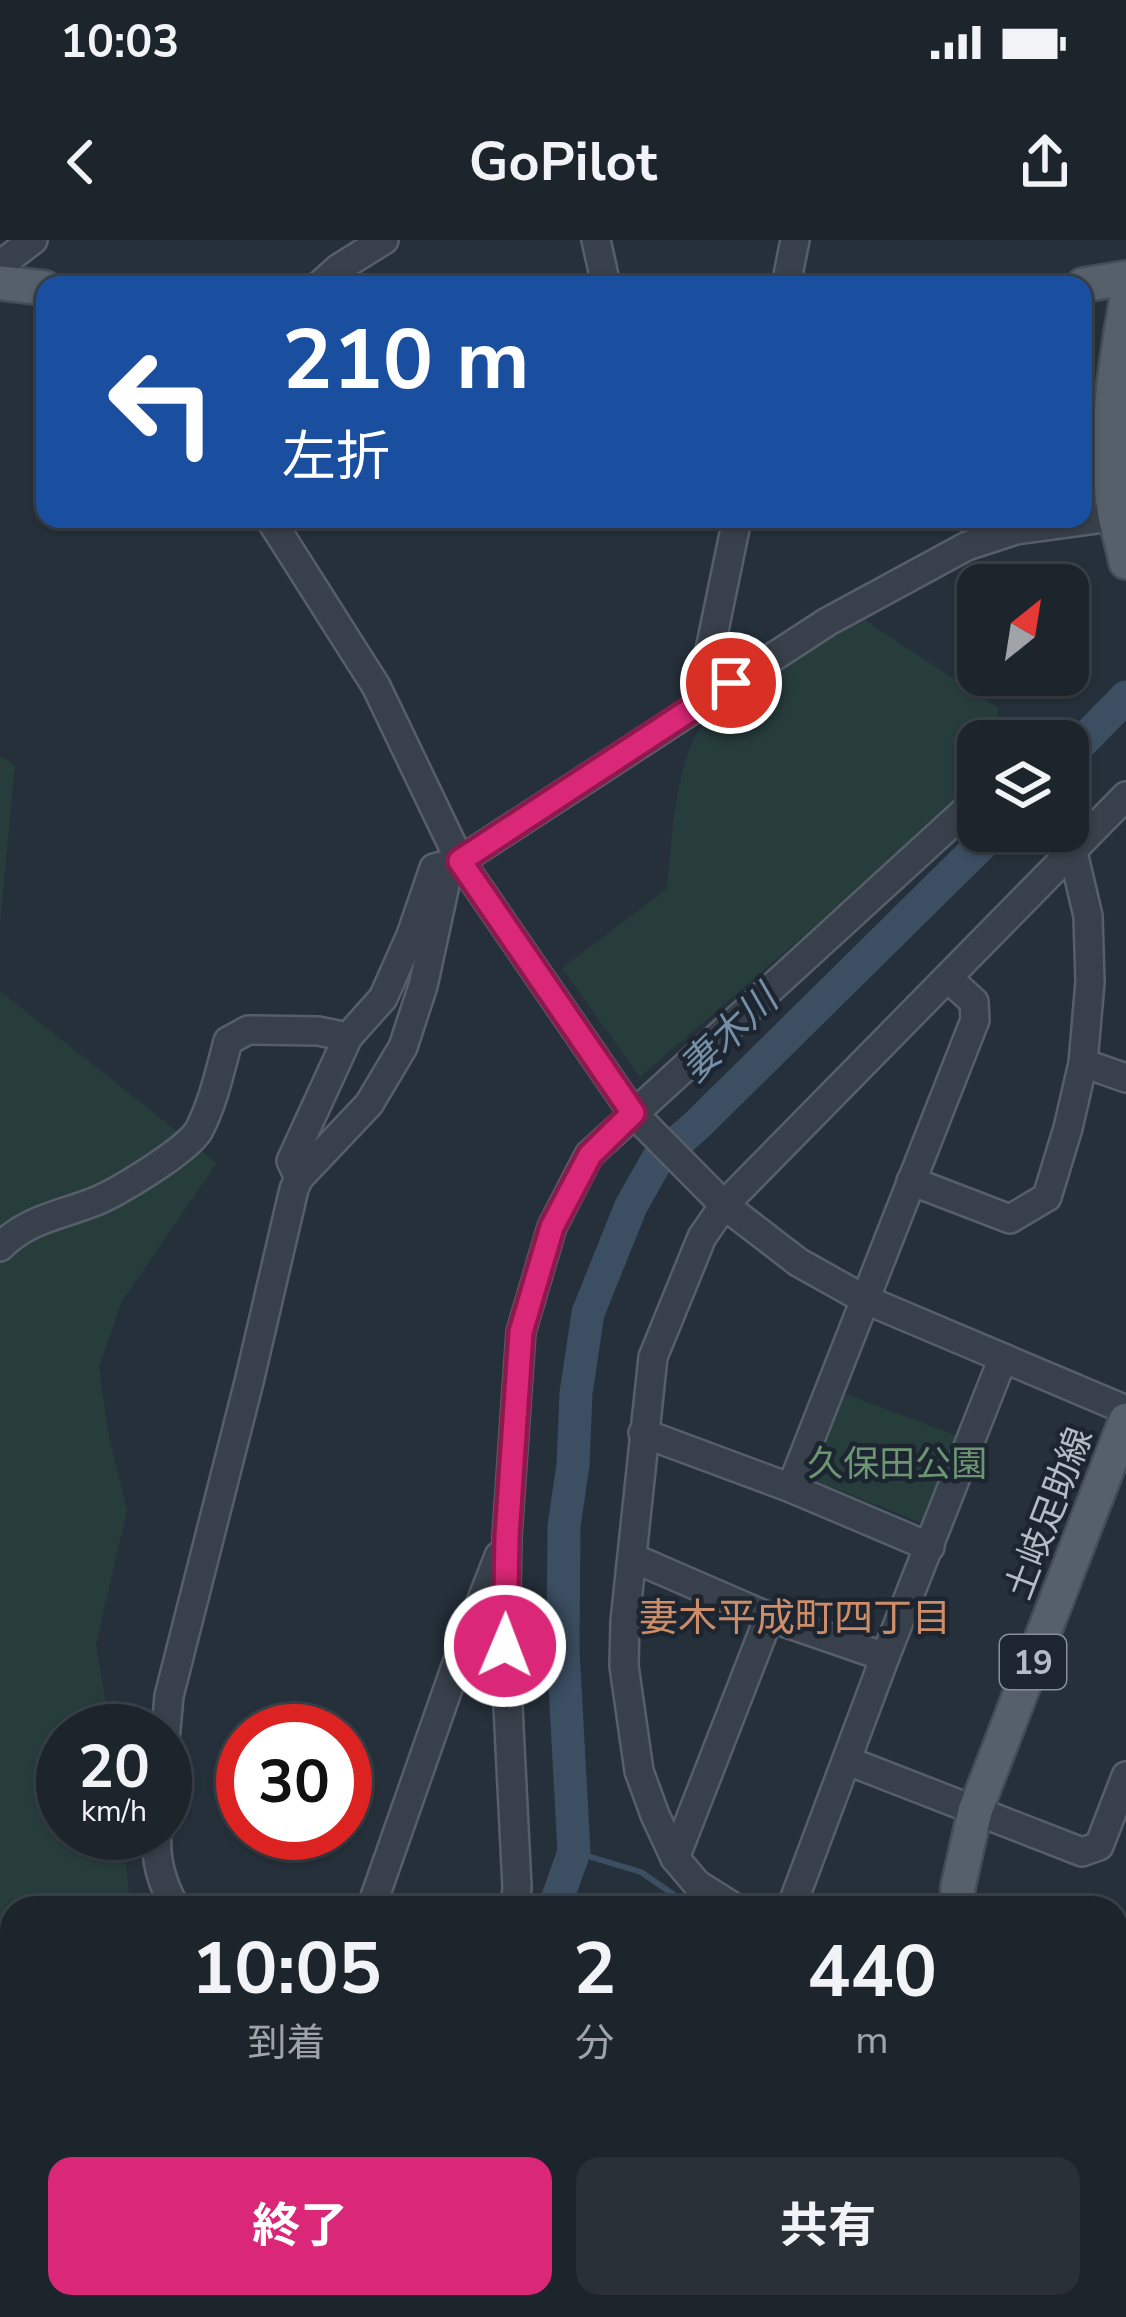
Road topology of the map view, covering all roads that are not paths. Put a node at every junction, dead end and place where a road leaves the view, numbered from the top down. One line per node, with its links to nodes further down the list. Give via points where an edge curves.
1 (33, 240): 5 (street)
2 (384, 240): 6 (street)
3 (596, 240): 7 (street)
4 (795, 240): 8 (street)
5 (0, 273)
6 (330, 276)
7 (604, 276)
8 (787, 276)
9 (1126, 278): 11 (main road)
10 (0, 283): 12 (main road)
11 (1092, 284)
12 (36, 287)
13 (1126, 304): 16 (main road, via 1111,443)
14 (276, 528): 23 (street, via 376,686)
15 (735, 528): 17 (street)
16 (1122, 530): 17 (street, via 1016,530 967,546)
17 (699, 703): 23 (street)
18 (1126, 796): 20 (street)
19 (957, 818): 28 (street)
20 (1089, 832)
21 (1068, 852): 24 (street)
22 (1073, 852): 26 (street, via 1088,916)
23 (460, 861): 25 (street, via 434,868 383,998); 28 (street); 29 (street, via 443,890 403,1047 370,1104)
24 (949, 978): 30 (street, via 974,1003 975,1020); 31 (street)
25 (348, 1037): 29 (street, via 291,1161); 32 (street, via 248,1030 228,1041 196,1136 124,1187 36,1220)
26 (1083, 1064): 27 (street); 30 (street, via 1047,1196 1010,1219)
27 (1126, 1078)
28 (633, 1113): 31 (street); 39 (street, via 590,1155 552,1227 521,1332)
29 (299, 1178): 44 (street)
30 (911, 1181): 33 (street)
31 (724, 1205): 33 (street); 37 (street, via 702,1237 653,1358)
32 (0, 1247)
33 (864, 1300): 34 (street); 38 (street)
34 (1003, 1358): 35 (street); 40 (street)
35 (1126, 1410)
36 (1126, 1420): 47 (main road, 土岐足助線 / 19)
37 (643, 1433): 38 (street); 41 (street)
38 (791, 1488): 40 (street)
39 (507, 1536): 51 (street); 52 (street)
40 (930, 1546): 43 (street)
41 (633, 1558): 42 (street); 48 (street, via 623,1666 630,1718 639,1771)
42 (769, 1617): 43 (street); 48 (street)
43 (885, 1657): 45 (street)
44 (168, 1704)
45 (848, 1761): 47 (street); 54 (street)
46 (1126, 1776): 47 (street, via 1100,1846 1082,1852)
47 (975, 1811): 55 (main road, 土岐足助線 / 19)
48 (675, 1858): 53 (street)
49 (157, 1860): 50 (street)
50 (170, 1896)
51 (375, 1896)
52 (517, 1896)
53 (716, 1896)
54 (796, 1896)
55 (958, 1896)

